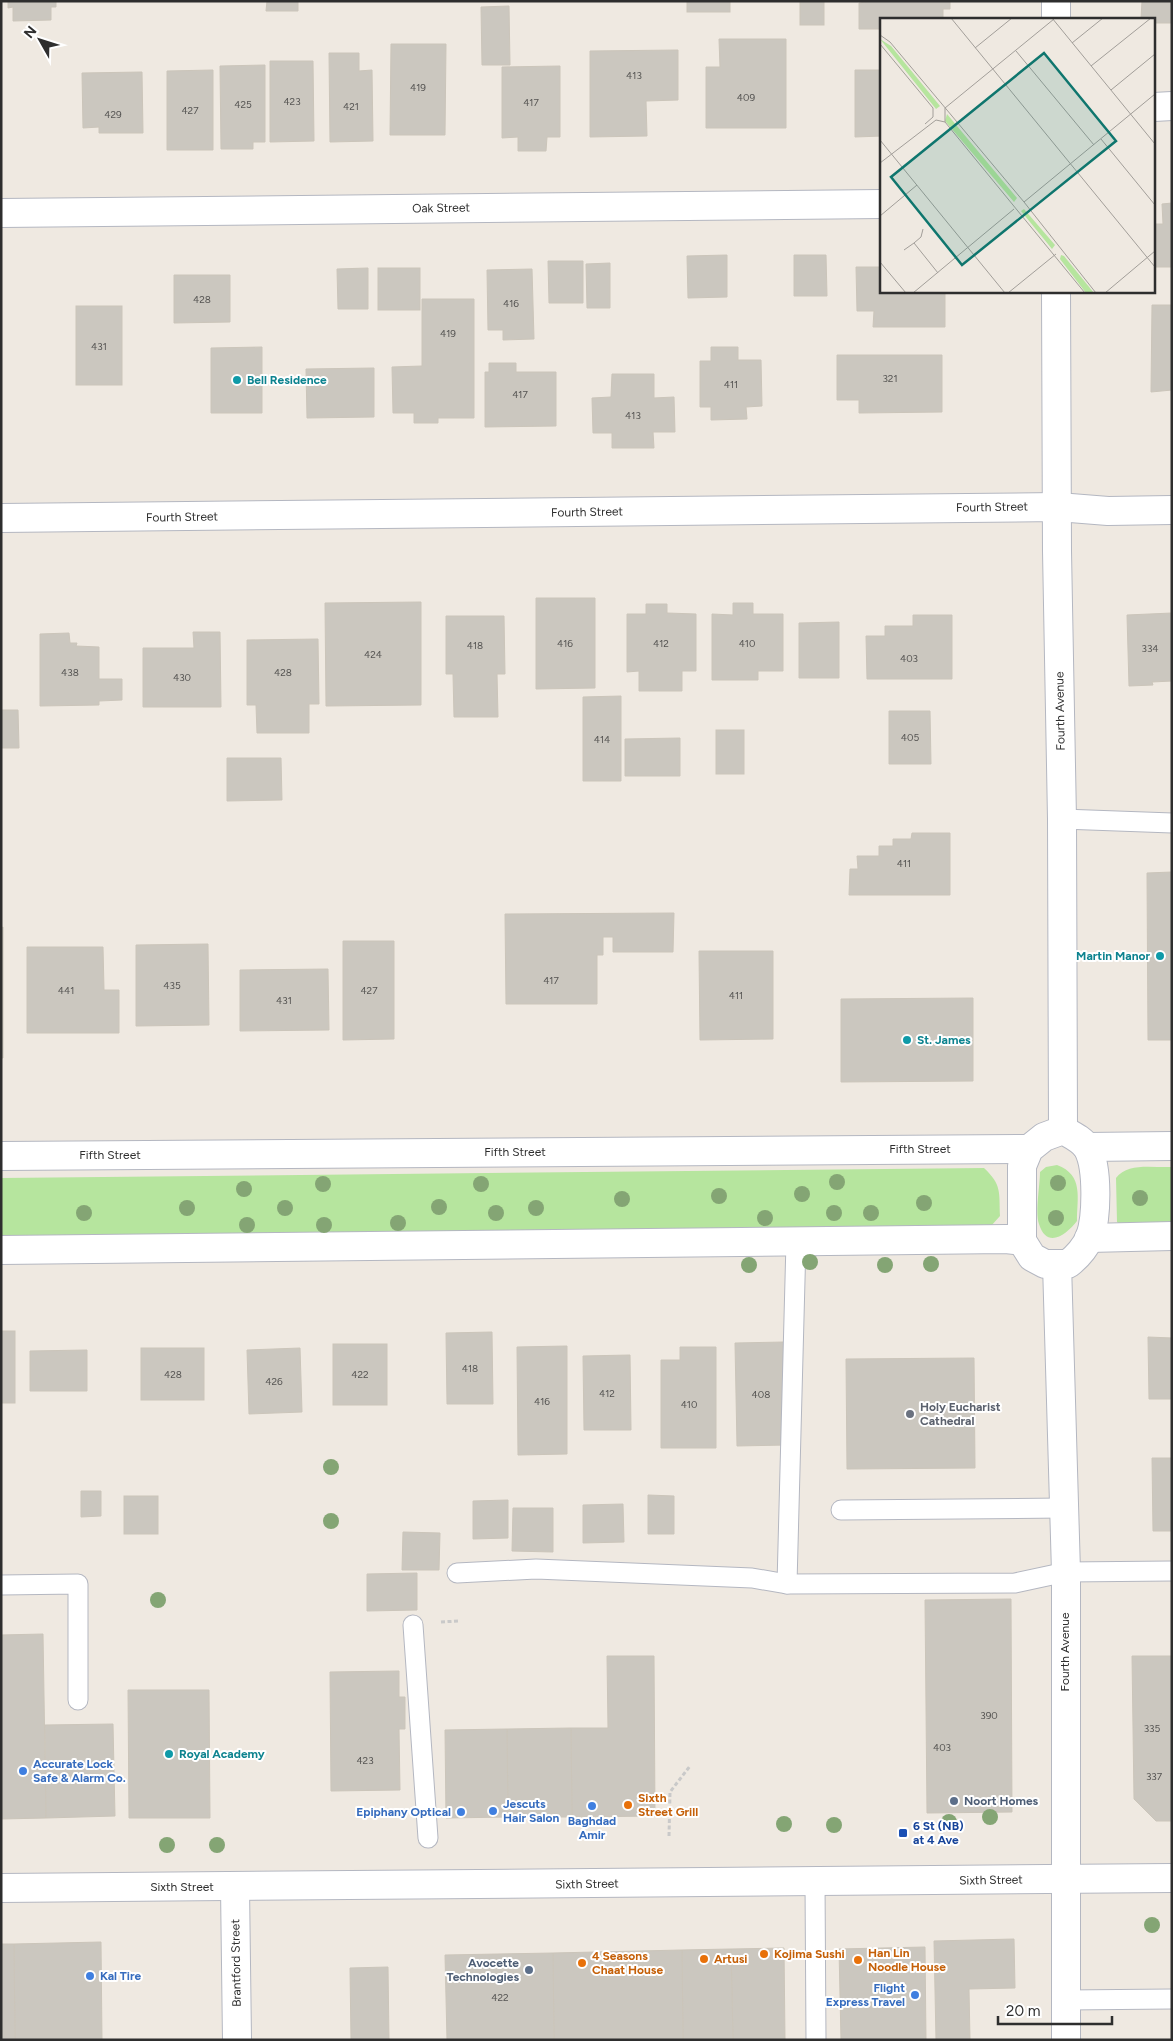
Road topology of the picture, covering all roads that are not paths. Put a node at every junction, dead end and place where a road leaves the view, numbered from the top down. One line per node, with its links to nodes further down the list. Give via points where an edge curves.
1 (1056, 1): 2 (street)
2 (1056, 18)
3 (1172, 106): 4 (street)
4 (1156, 107)
5 (880, 204): 6 (street, Oak Street)
6 (1, 212)
7 (1056, 292): 8 (street, Fourth Avenue)
8 (1058, 507): 9 (street, Fourth Street, via 1108,511); 10 (street, Fourth Street); 11 (street, Fourth Avenue)
9 (1172, 510)
10 (1, 518)
11 (1062, 819): 12 (lane); 13 (street, Fourth Avenue)
12 (1172, 822)
13 (1063, 1130): 15 (street); 16 (street, via 1044,1137)
14 (1172, 1146): 15 (street)
15 (1087, 1147): 19 (street, via 1095,1167 1094,1217)
16 (1030, 1149): 17 (street, Fifth Street); 20 (street, via 1022,1166)
17 (1, 1156)
18 (1172, 1236): 19 (street)
19 (1090, 1238): 23 (street, via 1068,1264)
20 (1022, 1241): 21 (street); 23 (street, via 1032,1257 1045,1264)
21 (796, 1242): 22 (street); 29 (lane)
22 (1, 1250)
23 (1056, 1264): 24 (street, Fourth Avenue)
24 (1064, 1508): 25 (lane); 27 (street, Fourth Avenue)
25 (841, 1510)
26 (1172, 1570): 27 (lane)
27 (1066, 1572): 29 (lane, via 1015,1583); 35 (street, Fourth Avenue)
28 (458, 1573): 29 (lane, via 536,1570 752,1578)
29 (787, 1584)
30 (1, 1585): 32 (lane, via 78,1584)
31 (412, 1624): 33 (lane)
32 (78, 1700)
33 (428, 1838)
34 (1172, 1878): 35 (street, Sixth Street)
35 (1064, 1879): 36 (street, Sixth Street); 40 (street, Fourth Avenue)
36 (815, 1881): 37 (street, Sixth Street); 42 (lane)
37 (235, 1887): 38 (street, Sixth Street); 41 (street, Brantford Street)
38 (1, 1888)
39 (1172, 1999): 40 (lane)
40 (1066, 2000): 43 (street, Fourth Avenue)
41 (237, 2040)
42 (816, 2040)
43 (1066, 2040)

